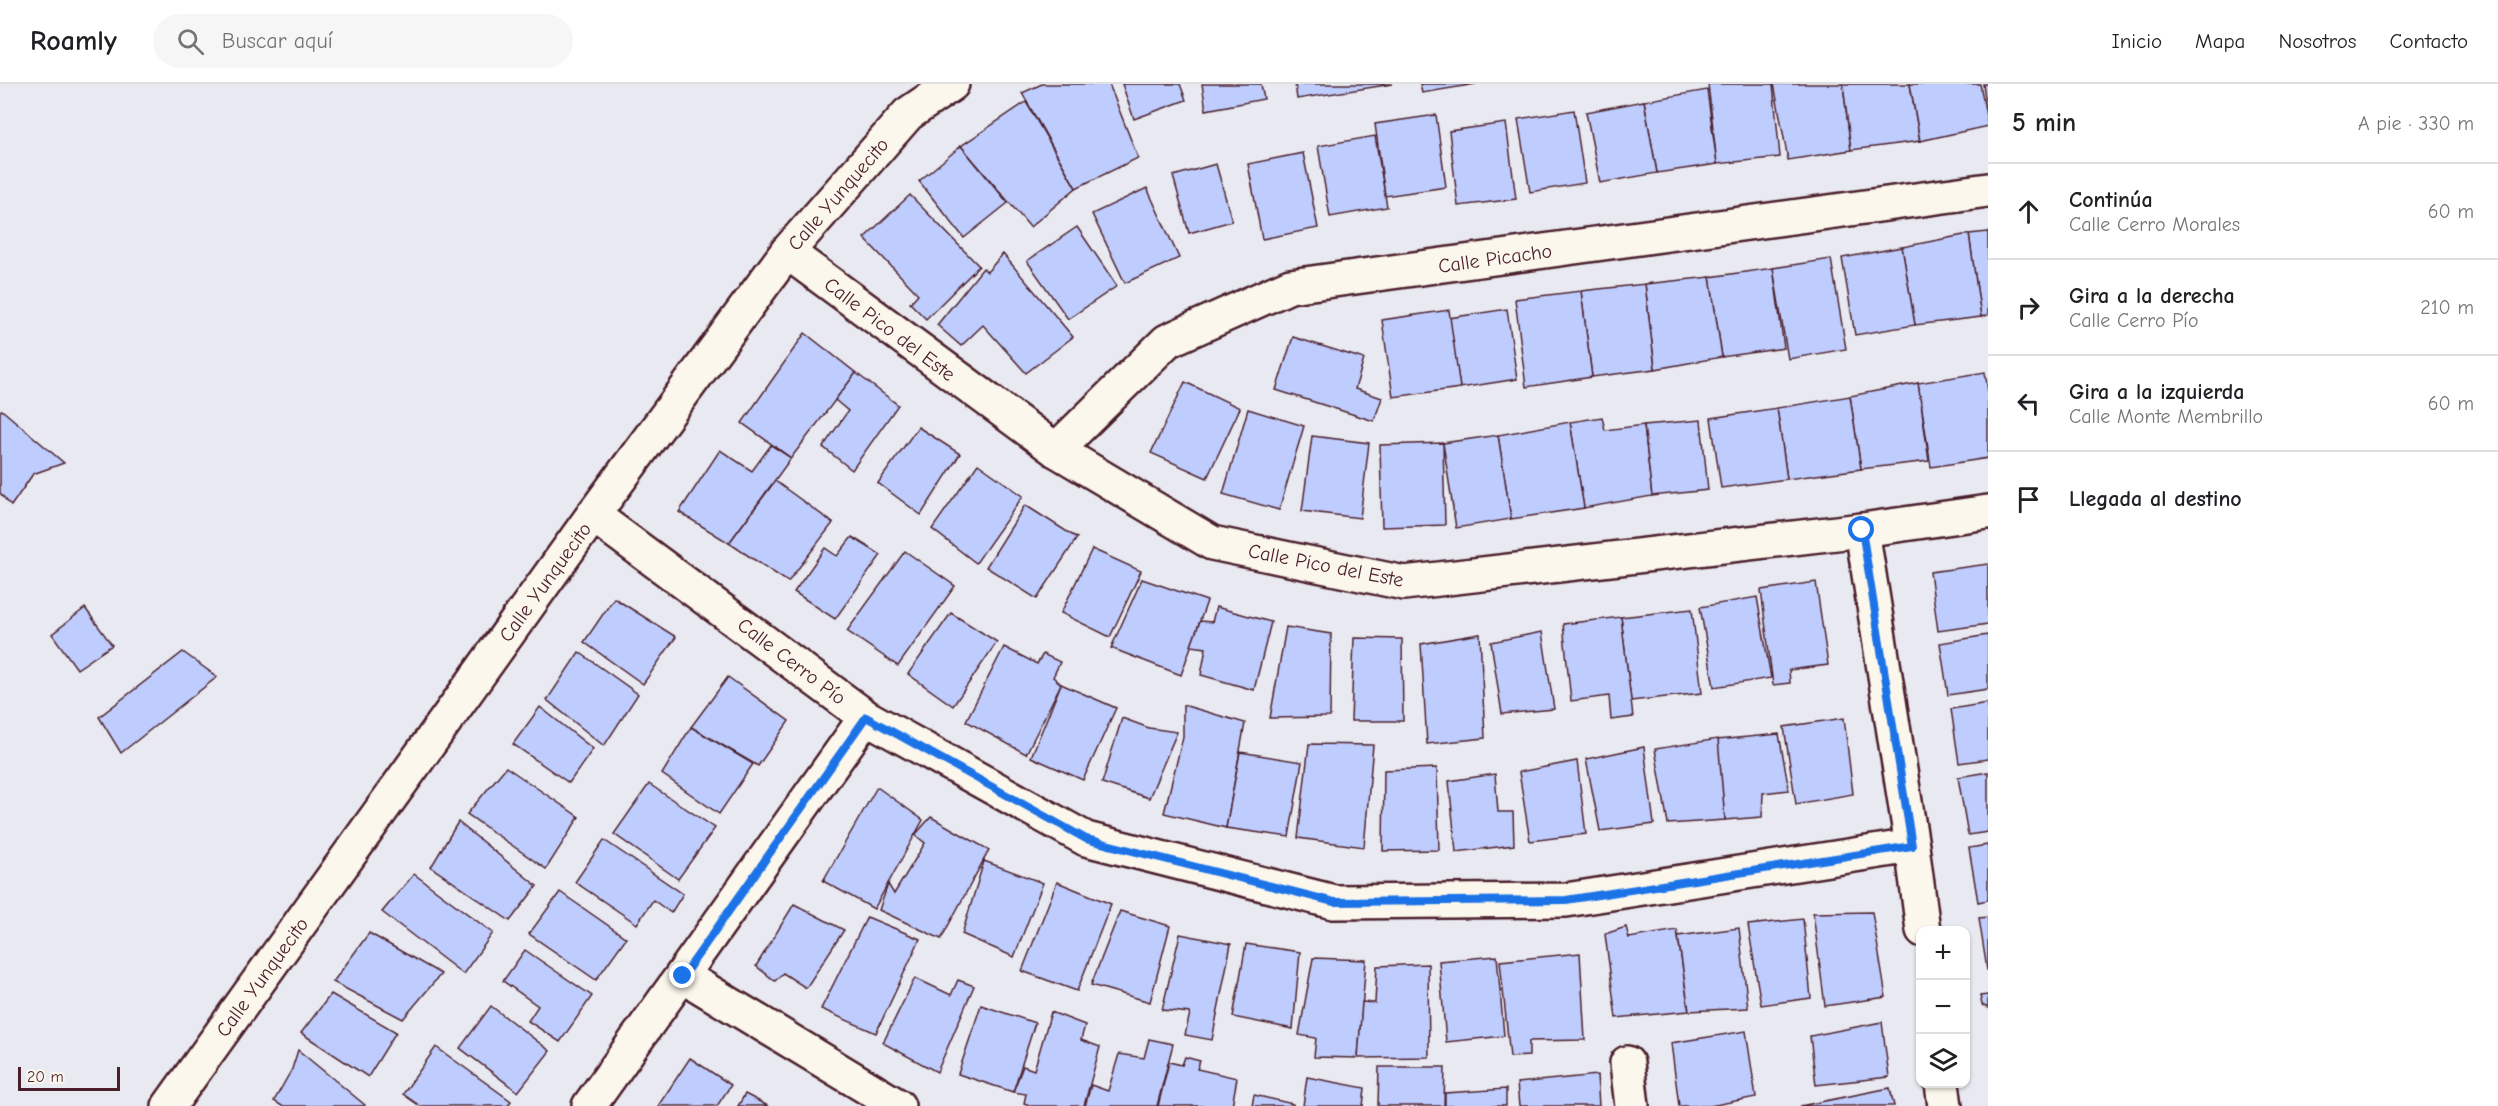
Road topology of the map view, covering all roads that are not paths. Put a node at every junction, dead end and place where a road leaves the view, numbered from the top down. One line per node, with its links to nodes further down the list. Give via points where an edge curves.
1 (952, 84): 3 (street, Calle Yunquecito, via 908,114)
2 (1988, 190): 4 (street, Calle Picacho, via 1290,286 1167,341)
3 (787, 252): 4 (street, Calle Pico del Este); 6 (street, Calle Yunquecito)
4 (1056, 450): 7 (street, Calle Pico del Este, via 1212,543 1404,583)
5 (1988, 512): 7 (street, Calle Pico del Este)
6 (593, 515): 8 (street, Calle Cerro Pío); 14 (street, Calle Yunquecito)
7 (1862, 530): 9 (street)
8 (866, 717): 9 (street, Calle Cerro Pío, via 1086,839 1334,902 1566,900); 11 (street)
9 (1912, 846): 10 (street)
10 (1922, 926)
11 (683, 976): 15 (street); 16 (street)
12 (1627, 1063): 17 (street)
13 (1943, 1088): 18 (street)
14 (169, 1106)
15 (589, 1106)
16 (898, 1106)
17 (1632, 1106)
18 (1945, 1106)

